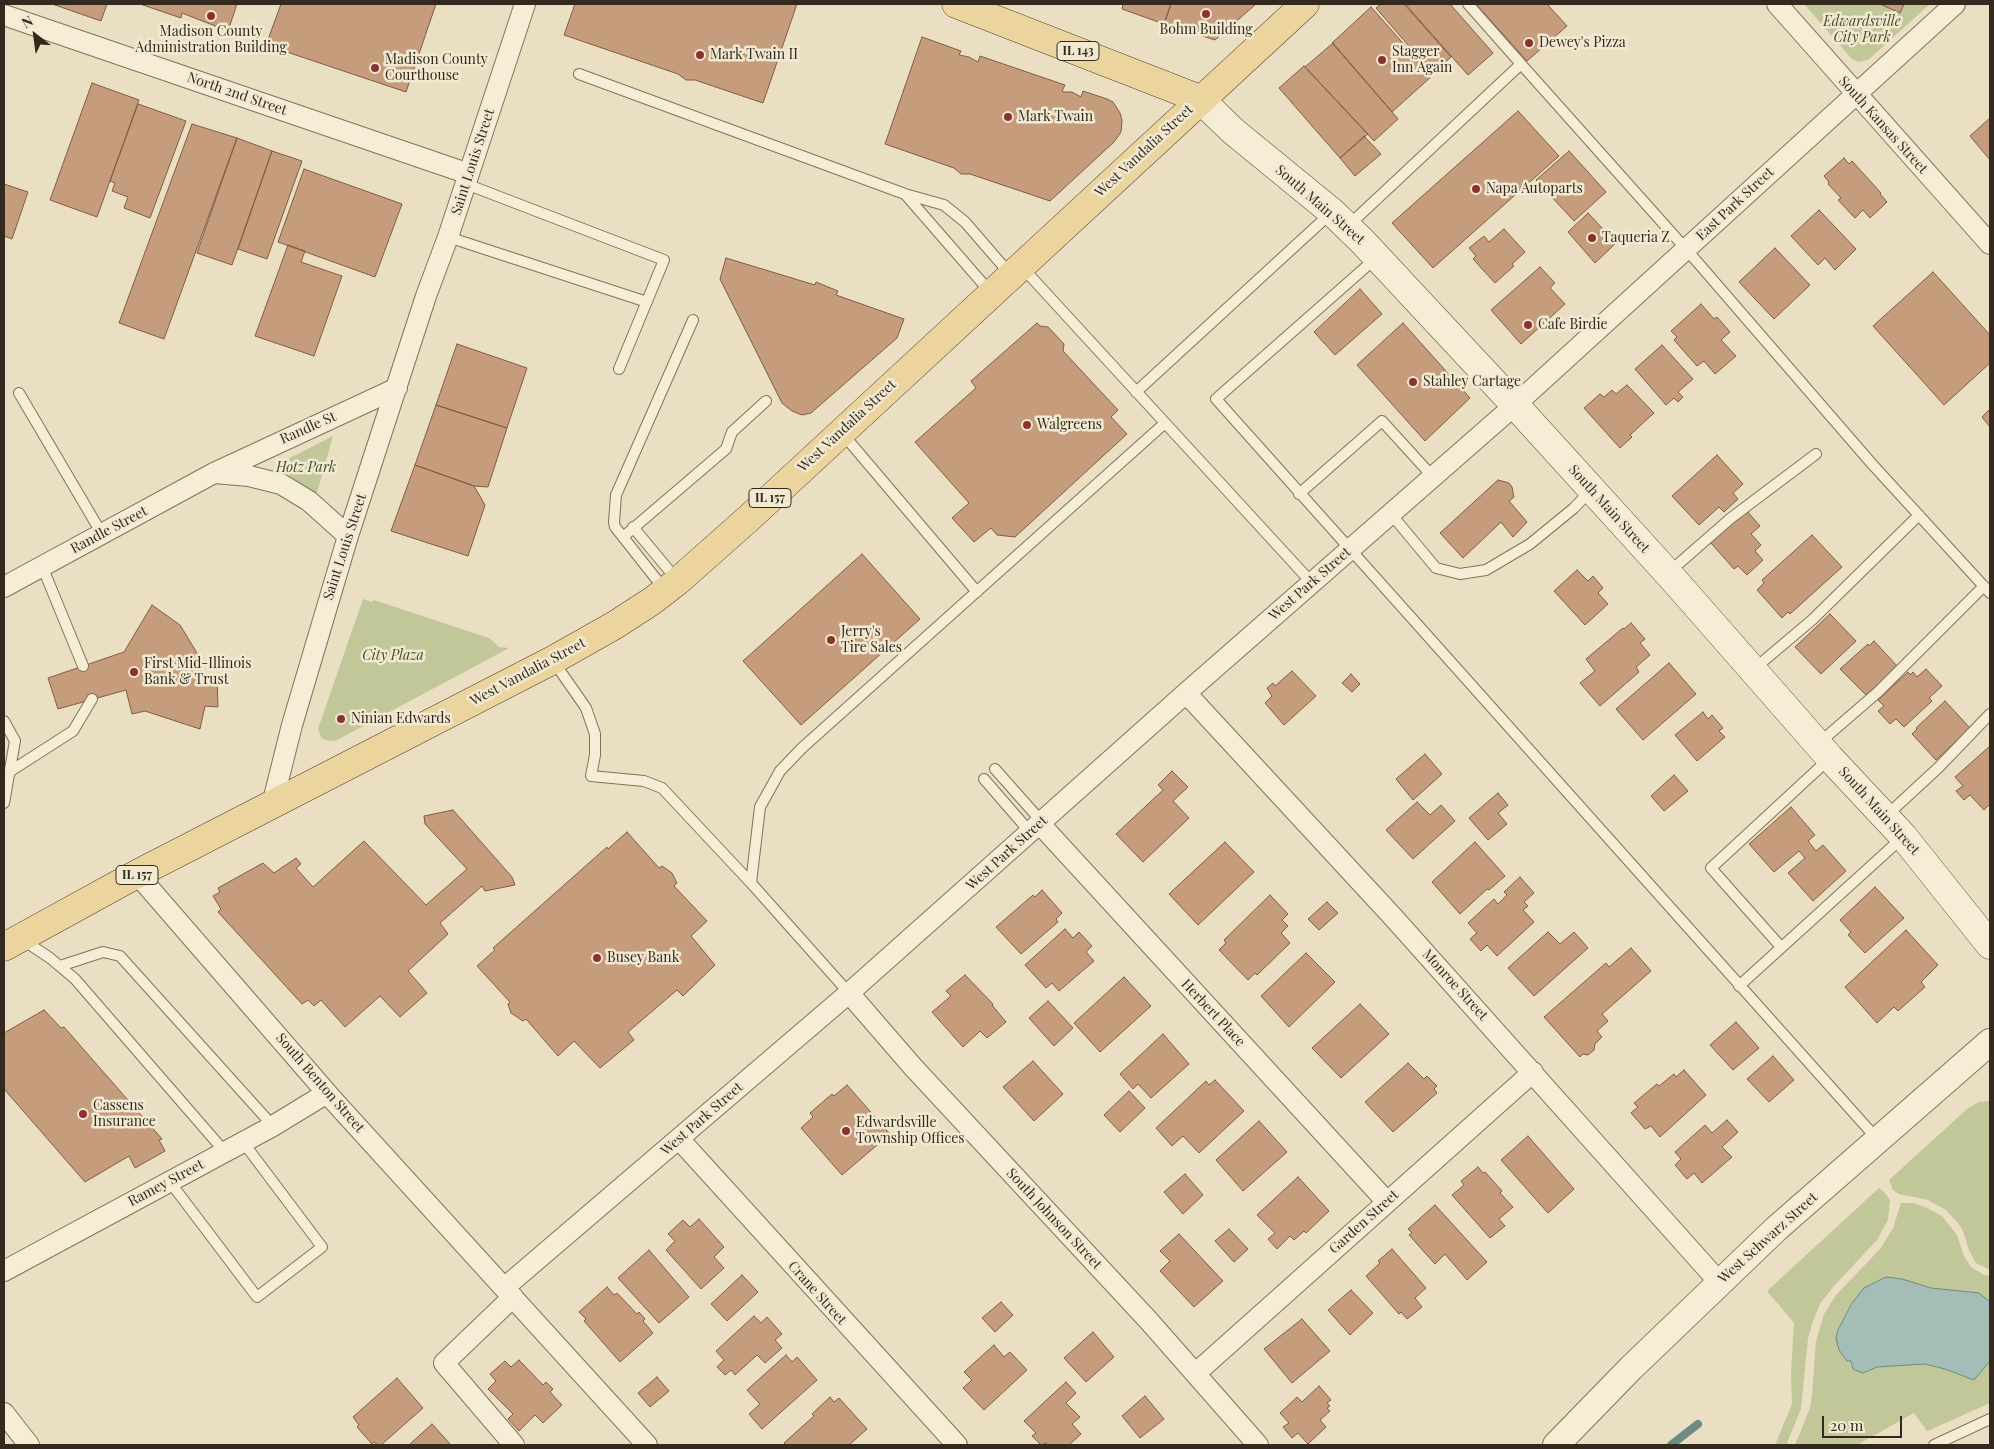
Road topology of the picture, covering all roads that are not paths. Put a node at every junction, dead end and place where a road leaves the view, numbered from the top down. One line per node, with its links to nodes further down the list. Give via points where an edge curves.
1 (526, 4): 12 (street, Saint Louis Street)
2 (956, 4): 11 (main road, IL 143)
3 (1305, 4): 11 (main road, West Vandalia Street)
4 (1468, 4): 8 (lane)
5 (1777, 4): 10 (street, South Kansas Street)
6 (1955, 4): 10 (street, East Park Street)
7 (4, 15): 12 (street, North 2nd Street)
8 (1521, 64): 14 (lane); 17 (lane)
9 (579, 74): 13 (lane)
10 (1855, 94): 16 (street, South Kansas Street); 17 (street, East Park Street)
11 (1200, 99): 14 (main road, South Main Street, via 1233,131); 19 (main road, West Vandalia Street / IL 157)
12 (468, 179): 15 (street, Saint Louis Street); 20 (lane, via 664,260)
13 (905, 194): 19 (lane); 19 (lane, via 944,205 966,222)
14 (1340, 219): 18 (main road, South Main Street); 24 (lane)
15 (448, 237): 20 (lane); 23 (street, Saint Louis Street)
16 (1990, 244)
17 (1686, 249): 27 (street, East Park Street); 37 (lane)
18 (1376, 257): 27 (main road, South Main Street); 35 (lane, via 1216,399)
19 (1007, 278): 24 (lane); 29 (main road, West Vandalia Street / IL 157)
20 (647, 302): 22 (lane)
21 (693, 320): 41 (lane, via 616,495 614,522)
22 (619, 368)
23 (397, 388): 30 (street, Randle St); 40 (street, Saint Louis Street)
24 (1136, 392): 28 (lane)
25 (19, 393): 39 (lane)
26 (766, 401): 38 (lane, via 732,432 726,449)
27 (1515, 405): 33 (street, West Park Street); 34 (main road, South Main Street)
28 (1165, 423): 45 (lane); 49 (lane)
29 (841, 432): 46 (main road, West Vandalia Street / IL 157); 49 (lane)
30 (267, 446): 32 (street, Randle Street)
31 (1816, 454): 44 (lane, via 1731,518)
32 (214, 473): 39 (street, Randle Street); 40 (street, via 249,476 280,484 309,501)
33 (1433, 477): 35 (lane, via 1382,421); 36 (street, West Park Street)
34 (1592, 489): 36 (lane, via 1530,544 1486,570 1460,574 1436,568); 44 (main road, South Main Street)
35 (1299, 494): 42 (lane)
36 (1391, 514): 42 (street, West Park Street)
37 (1919, 515): 48 (lane); 52 (lane, via 1812,620)
38 (633, 527): 41 (lane); 46 (lane)
39 (102, 534): 43 (street, Randle Street)
40 (348, 536): 62 (street, Saint Louis Street, via 292,725)
41 (623, 537): 46 (lane)
42 (1350, 550): 45 (street, West Park Street); 72 (lane)
43 (42, 566): 47 (street, Randle Street); 51 (lane)
44 (1668, 573): 52 (main road, South Main Street)
45 (1312, 583): 53 (street, West Park Street)
46 (672, 586): 50 (main road, West Vandalia Street / IL 157, via 615,625)
47 (4, 587)
48 (1987, 589): 57 (lane, via 1878,692)
49 (978, 592): 67 (lane, via 780,771 760,807)
50 (553, 660): 62 (main road, West Vandalia Street / IL 157); 67 (lane, via 586,708 595,734 591,776 644,781 662,788)
51 (83, 666)
52 (1753, 670): 57 (main road, South Main Street)
53 (1186, 693): 64 (street, West Park Street); 75 (street, Monroe Street, via 1393,916)
54 (92, 699): 59 (lane, via 73,732)
55 (1990, 714): 63 (lane)
56 (4, 721): 59 (lane, via 15,741)
57 (1824, 751): 63 (main road, South Main Street); 70 (lane, via 1711,868)
58 (995, 769): 64 (lane)
59 (9, 772): 61 (lane)
60 (984, 779): 64 (lane)
61 (4, 802)
62 (272, 805): 66 (main road, IL 157)
63 (1885, 817): 65 (main road, South Main Street)
64 (1037, 826): 73 (street, West Park Street); 82 (street, Herbert Place)
65 (1903, 836): 69 (main road, South Main Street); 70 (lane)
66 (138, 874): 68 (main road, IL 157); 76 (street, South Benton Street)
67 (751, 883): 73 (lane)
68 (12, 942): 71 (lane)
69 (1990, 945)
70 (1781, 948): 72 (lane)
71 (60, 966): 77 (lane, via 103,952 120,956); 80 (lane)
72 (1739, 986): 79 (lane)
73 (848, 993): 78 (street, West Park Street); 86 (street, South Johnson Street)
74 (1990, 1042): 79 (street, West Schwarz Street)
75 (1532, 1072): 82 (street, Garden Street); 84 (street, Monroe Street)
76 (328, 1093): 77 (street, Ramey Street); 85 (street, South Benton Street)
77 (273, 1126): 80 (street, Ramey Street)
78 (679, 1139): 85 (street, West Park Street); 92 (street, Crane Street)
79 (1878, 1140): 84 (street, West Schwarz Street)
80 (234, 1147): 81 (street, Ramey Street); 81 (lane, via 322,1247 257,1297)
81 (170, 1182): 83 (street, Ramey Street)
82 (1387, 1202): 86 (street, Garden Street)
83 (4, 1271)
84 (1719, 1282): 94 (street, West Schwarz Street)
85 (509, 1293): 90 (street, via 444,1363); 91 (street, South Benton Street)
86 (1196, 1373): 93 (street, South Johnson Street)
87 (4, 1413): 89 (street)
88 (1990, 1419): 95 (lane)
89 (29, 1445)
90 (514, 1445)
91 (648, 1445)
92 (957, 1445)
93 (1258, 1445)
94 (1556, 1445)
95 (1934, 1445)

